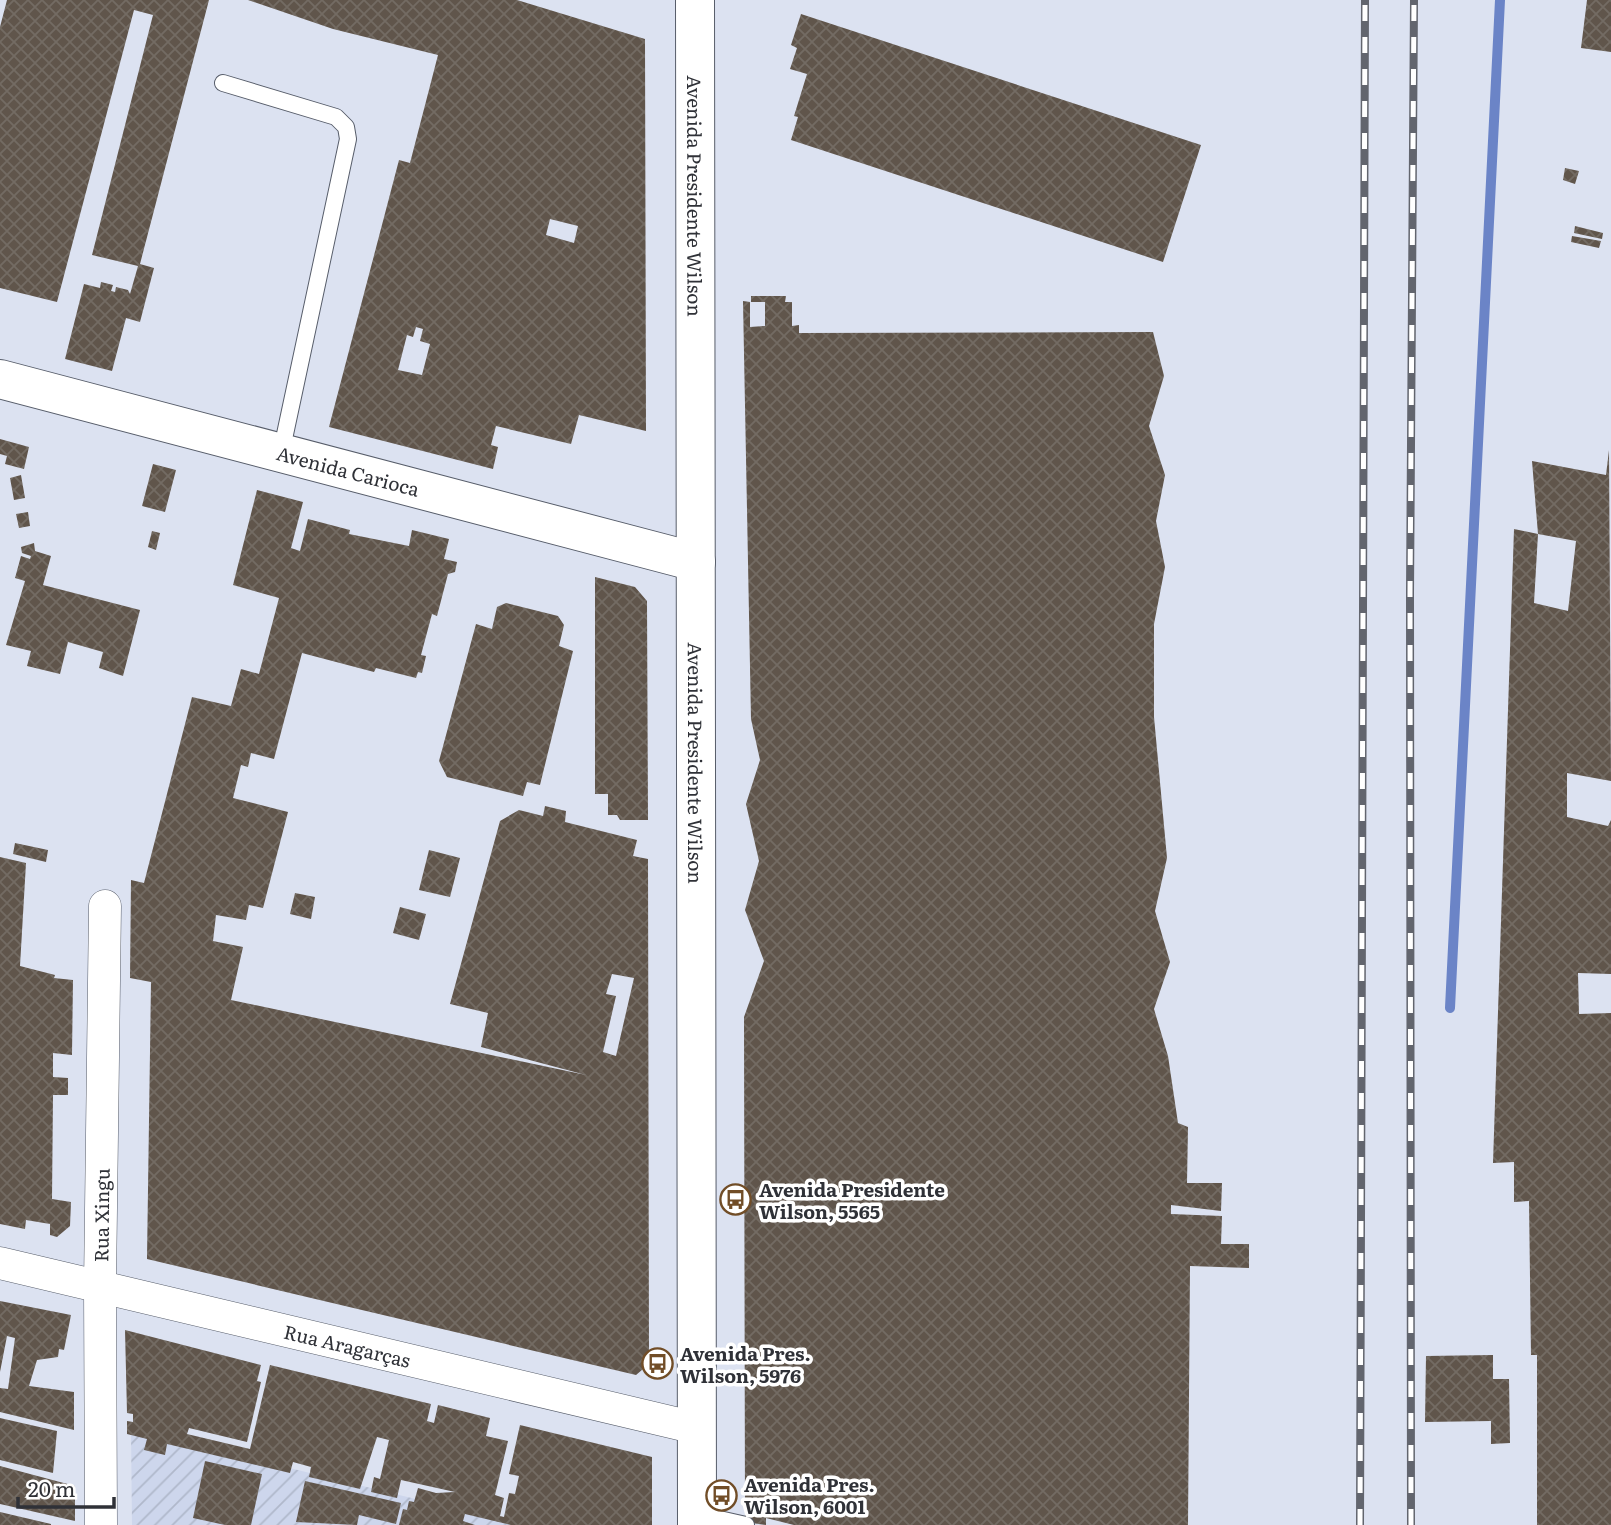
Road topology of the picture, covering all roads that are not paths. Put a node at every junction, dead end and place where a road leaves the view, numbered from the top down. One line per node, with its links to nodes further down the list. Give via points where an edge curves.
1 (695, 0): 5 (main road, Avenida Presidente Wilson)
2 (223, 83): 4 (lane, via 336,117 346,127 348,139)
3 (0, 379): 4 (main road, Avenida Carioca)
4 (281, 453): 5 (main road, Avenida Carioca)
5 (696, 562): 9 (main road, Avenida Presidente Wilson)
6 (105, 906): 8 (street, Rua Xingu)
7 (0, 1264): 8 (street, Rua Aragarças)
8 (100, 1285): 9 (street, Rua Aragarças); 11 (street, Rua Xingu)
9 (696, 1428): 10 (main road, Avenida Presidente Wilson)
10 (697, 1520): 12 (lane)
11 (101, 1525)
12 (746, 1525)

